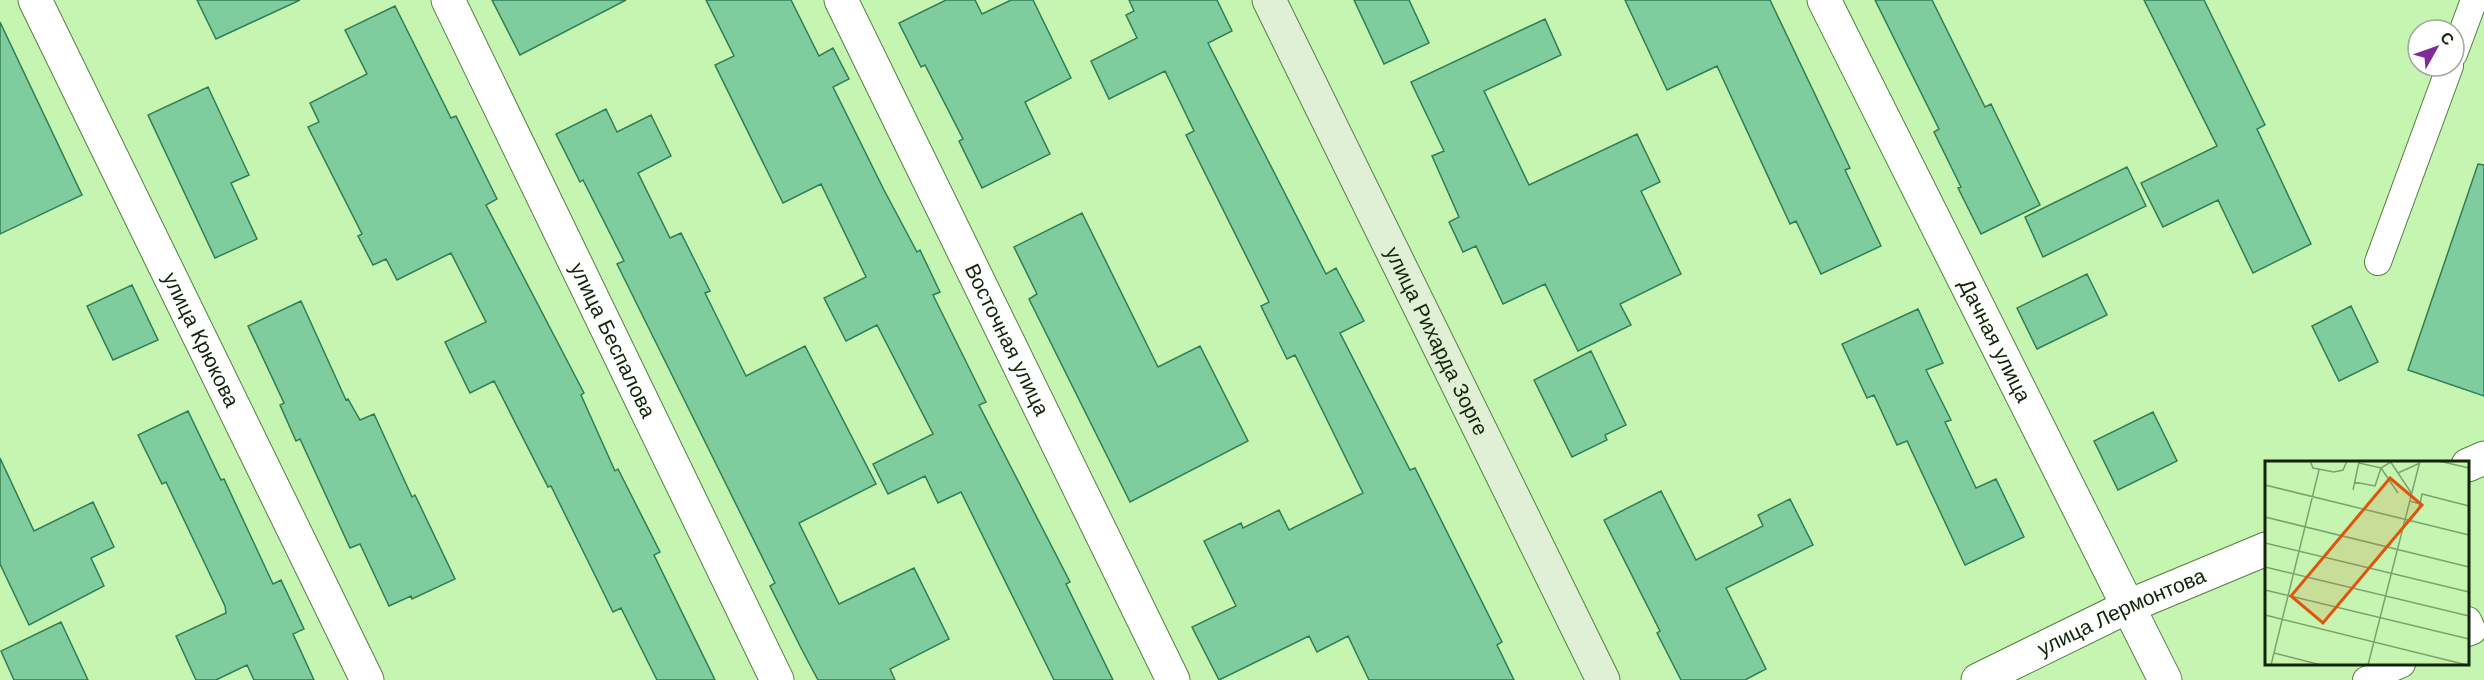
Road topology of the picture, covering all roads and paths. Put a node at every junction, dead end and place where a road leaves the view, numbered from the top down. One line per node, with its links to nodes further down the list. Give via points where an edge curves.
1 (35, 0): 15 (street, улица Крюкова)
2 (448, 0): 16 (street, улица Беспалова)
3 (841, 0): 17 (street, Восточная улица)
4 (1269, 0): 18 (street, улица Рихарда Зорге)
5 (1824, 0): 13 (street, Дачная улица)
6 (2474, 0): 7 (lane)
7 (2466, 22)
8 (2446, 78): 9 (lane)
9 (2378, 262)
10 (2484, 458): 11 (street)
11 (2469, 465)
12 (2265, 549): 13 (street, улица Лермонтова)
13 (2129, 606): 19 (street, улица Лермонтова); 20 (street, Дачная улица)
14 (2398, 665): 21 (lane)
15 (367, 680)
16 (777, 680)
17 (1173, 680)
18 (1603, 680)
19 (1978, 680)
20 (2165, 680)
21 (2366, 680)

